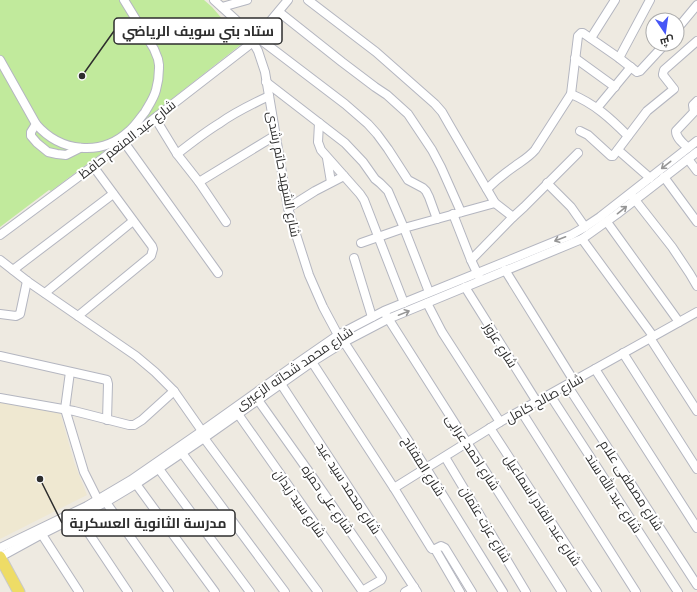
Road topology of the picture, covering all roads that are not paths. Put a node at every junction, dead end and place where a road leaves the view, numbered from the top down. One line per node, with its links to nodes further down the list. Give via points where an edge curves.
1 (124, 0): 36 (street, via 158,59 158,83 154,97 140,119 124,136 111,143)
2 (214, 0): 9 (street)
3 (247, 0): 9 (street)
4 (288, 0): 10 (street, شارع عبد المنعم حافظ)
5 (308, 0): 52 (street, via 376,52 442,112)
6 (615, 0): 14 (street)
7 (650, 0): 19 (street)
8 (697, 5): 11 (street)
9 (222, 7): 12 (street)
10 (278, 12): 15 (street, شارع عبد المنعم حافظ); 57 (street, via 408,114 441,167)
11 (685, 19)
12 (236, 20)
13 (248, 33): 15 (street, شارع الشهيد حاتم رشدى)
14 (591, 38): 18 (street, via 583,33 578,36); 19 (street)
15 (255, 39): 22 (street, شارع الشهيد حاتم رشدى); 28 (street, شارع عبد المنعم حافظ); 59 (street, via 345,104 368,124 388,148 408,180 426,191)
16 (697, 41): 33 (street, via 664,70 662,74 674,89 647,111)
17 (658, 52): 21 (street, via 639,72)
18 (575, 58): 23 (street); 24 (street)
19 (619, 58): 21 (street)
20 (0, 60): 30 (street)
21 (631, 67): 23 (street)
22 (266, 82): 25 (street, شارع الشهيد حاتم رشدى); 29 (street)
23 (615, 87): 27 (street)
24 (571, 94): 27 (street); 52 (street, via 531,155 503,174)
25 (269, 96): 32 (street, شارع الشهيد حاتم رشدى); 41 (street, via 221,122)
26 (697, 101): 37 (street, via 693,105 694,112 676,131 677,137)
27 (597, 108): 33 (street, via 610,117)
28 (155, 118): 35 (street, شارع عبد المنعم حافظ); 41 (street)
29 (319, 123): 42 (street, via 318,142); 64 (street, via 345,143 385,188)
30 (36, 124): 36 (street, via 52,139); 36 (street, via 31,136 48,152 66,155)
31 (580, 131): 38 (street, via 588,135 610,156)
32 (276, 136): 49 (street); 56 (street, شارع الشهيد حاتم رشدى)
33 (628, 136): 38 (street)
34 (697, 141): 37 (street, شارع محمد شحاته الزعيرى)
35 (124, 142): 44 (street, شارع عبد المنعم حافظ); 75 (street)
36 (81, 148)
37 (688, 148): 48 (street, شارع محمد شحاته الزعيرى, one-way to 48)
38 (618, 150): 48 (street)
39 (697, 152): 43 (street, شارع محمد شحاته الزعيرى)
40 (578, 153): 51 (street)
41 (177, 154): 49 (street)
42 (327, 157): 46 (street); 50 (street)
43 (688, 159): 45 (street); 47 (street, شارع محمد شحاته الزعيرى)
44 (93, 166): 53 (street); 66 (street, شارع عبد المنعم حافظ)
45 (697, 171)
46 (344, 176): 50 (street); 67 (street, via 364,200)
47 (664, 177): 54 (street, شارع محمد شحاته الزعيرى); 63 (street)
48 (650, 178): 54 (street, شارع محمد شحاته الزعيرى)
49 (199, 182): 61 (street)
50 (331, 182): 56 (street)
51 (547, 183): 58 (street); 65 (street, via 571,207)
52 (487, 189): 55 (street)
53 (113, 194): 60 (street); 73 (street)
54 (633, 196): 62 (street, شارع محمد شحاته الزعيرى, one-way to 54); 65 (street, شارع محمد شحاته الزعيرى); 79 (street, via 672,247)
55 (495, 203): 57 (street); 58 (street)
56 (288, 208): 92 (street, شارع الشهيد حاتم رشدى, via 323,307)
57 (457, 213): 59 (street); 72 (street)
58 (513, 217): 72 (street)
59 (437, 219): 64 (street)
60 (133, 221): 82 (street); 88 (street, via 152,246 151,256)
61 (226, 222)
62 (607, 222): 68 (street, شارع محمد شحاته الزعيرى); 90 (street)
63 (697, 222)
64 (404, 228): 67 (street); 81 (street)
65 (585, 228): 76 (street, شارع محمد شحاته الزعيرى, one-way to 76)
66 (0, 235)
67 (378, 237): 69 (street); 83 (street)
68 (582, 238): 74 (street, شارع محمد شحاته الزعيرى); 91 (street)
69 (361, 242)
70 (354, 258): 89 (street)
71 (0, 260): 73 (street)
72 (471, 260): 76 (street)
73 (13, 270): 77 (street)
74 (505, 270): 78 (street, شارع محمد شحاته الزعيرى); 99 (street, شارع مصطفى علام)
75 (218, 273)
76 (477, 273): 78 (street); 81 (street, شارع محمد شحاته الزعيرى)
77 (28, 281): 82 (street); 86 (street, via 20,314)
78 (481, 281): 80 (street, شارع محمد شحاته الزعيرى)
79 (697, 286)
80 (465, 287): 84 (street, شارع محمد شحاته الزعيرى); 105 (street, شارع عزوز)
81 (429, 292): 83 (street, شارع محمد شحاته الزعيرى)
82 (45, 293): 88 (street)
83 (404, 303): 87 (street, شارع محمد شحاته الزعيرى)
84 (427, 303): 87 (street, شارع محمد شحاته الزعيرى, one-way to 84); 111 (street, via 442,332)
85 (697, 312): 90 (street, شارع صالح كامل)
86 (0, 314)
87 (386, 315): 89 (street, شارع محمد شحاته الزعيرى); 92 (street, شارع محمد شحاته الزعيرى); 114 (street, شارع احمد عرابى)
88 (78, 316): 101 (street, via 136,356)
89 (372, 317): 92 (street, شارع محمد شحاته الزعيرى)
90 (679, 322): 91 (street, شارع صالح كامل)
91 (651, 337): 93 (street, شارع صالح كامل); 108 (street)
92 (341, 338): 95 (street, شارع محمد شحاته الزعيرى); 117 (street, شارع المفتاح)
93 (623, 353): 97 (street, شارع صالح كامل); 119 (street)
94 (0, 356): 98 (street)
95 (313, 359): 96 (street, شارع محمد شحاته الزعيرى); 121 (street)
96 (301, 365): 100 (street, شارع محمد شحاته الزعيرى); 113 (street, شارع محمد شحاته الزعيرى)
97 (595, 369): 99 (street, شارع صالح كامل); 124 (street)
98 (70, 372): 106 (street); 110 (street, via 106,380)
99 (570, 383): 102 (street, شارع صالح كامل); 129 (street, شارع مصطفى علام)
100 (281, 384): 104 (street, شارع محمد شحاته الزعيرى); 130 (street, شارع محمد سيد عيد)
101 (174, 392): 110 (street, via 134,425); 113 (street)
102 (550, 395): 105 (street, شارع صالح كامل); 148 (street, شارع عبد الله سند)
103 (0, 398): 106 (street)
104 (258, 400): 109 (street, شارع محمد شحاته الزعيرى); 139 (street, شارع على حمزه, via 381,576 381,580)
105 (537, 402): 107 (street, شارع صالح كامل)
106 (65, 409): 110 (street); 122 (street, via 84,472)
107 (521, 411): 111 (street, شارع صالح كامل); 147 (street)
108 (697, 411)
109 (238, 414): 113 (street, شارع محمد شحاته الزعيرى); 139 (street, شارع سيد زيدان)
110 (107, 420)
111 (500, 422): 112 (street, شارع صالح كامل)
112 (490, 428): 114 (street, شارع صالح كامل); 146 (street, شارع عبد القادر اسماعيل)
113 (203, 435): 115 (street, شارع محمد شحاته الزعيرى); 122 (street, شارع محمد شحاته الزعيرى); 138 (street)
114 (466, 442): 116 (street, شارع صالح كامل); 145 (street, شارع احمد عرابى)
115 (182, 453): 118 (street, شارع محمد شحاته الزعيرى); 137 (street)
116 (445, 457): 117 (street, شارع صالح كامل); 144 (street, شارع عزت عتمان)
117 (426, 468): 121 (street, شارع صالح كامل); 143 (street, شارع المفتاح)
118 (159, 469): 120 (street, شارع محمد شحاته الزعيرى); 136 (street)
119 (697, 469)
120 (136, 484): 122 (street, شارع محمد شحاته الزعيرى); 135 (street)
121 (394, 488): 127 (street)
122 (102, 499): 123 (street, شارع محمد شحاته الزعيرى); 125 (street, شارع محمد شحاته الزعيرى); 134 (street)
123 (78, 517): 125 (street, شارع محمد شحاته الزعيرى); 133 (street)
124 (697, 528)
125 (40, 532): 126 (street, شارع محمد شحاته الزعيرى); 128 (street, شارع محمد شحاته الزعيرى); 132 (street)
126 (0, 548)
127 (434, 549): 141 (street); 142 (street, via 443,546 447,550)
128 (0, 557): 131 (main road)
129 (697, 585)
130 (415, 589): 140 (street)
131 (19, 592)
132 (79, 592)
133 (128, 592)
134 (169, 592)
135 (215, 592)
136 (250, 592)
137 (285, 592)
138 (318, 592)
139 (362, 592)
140 (405, 592)
141 (460, 592)
142 (472, 592)
143 (503, 592)
144 (526, 592)
145 (562, 592)
146 (597, 592)
147 (636, 592)
148 (678, 592)

